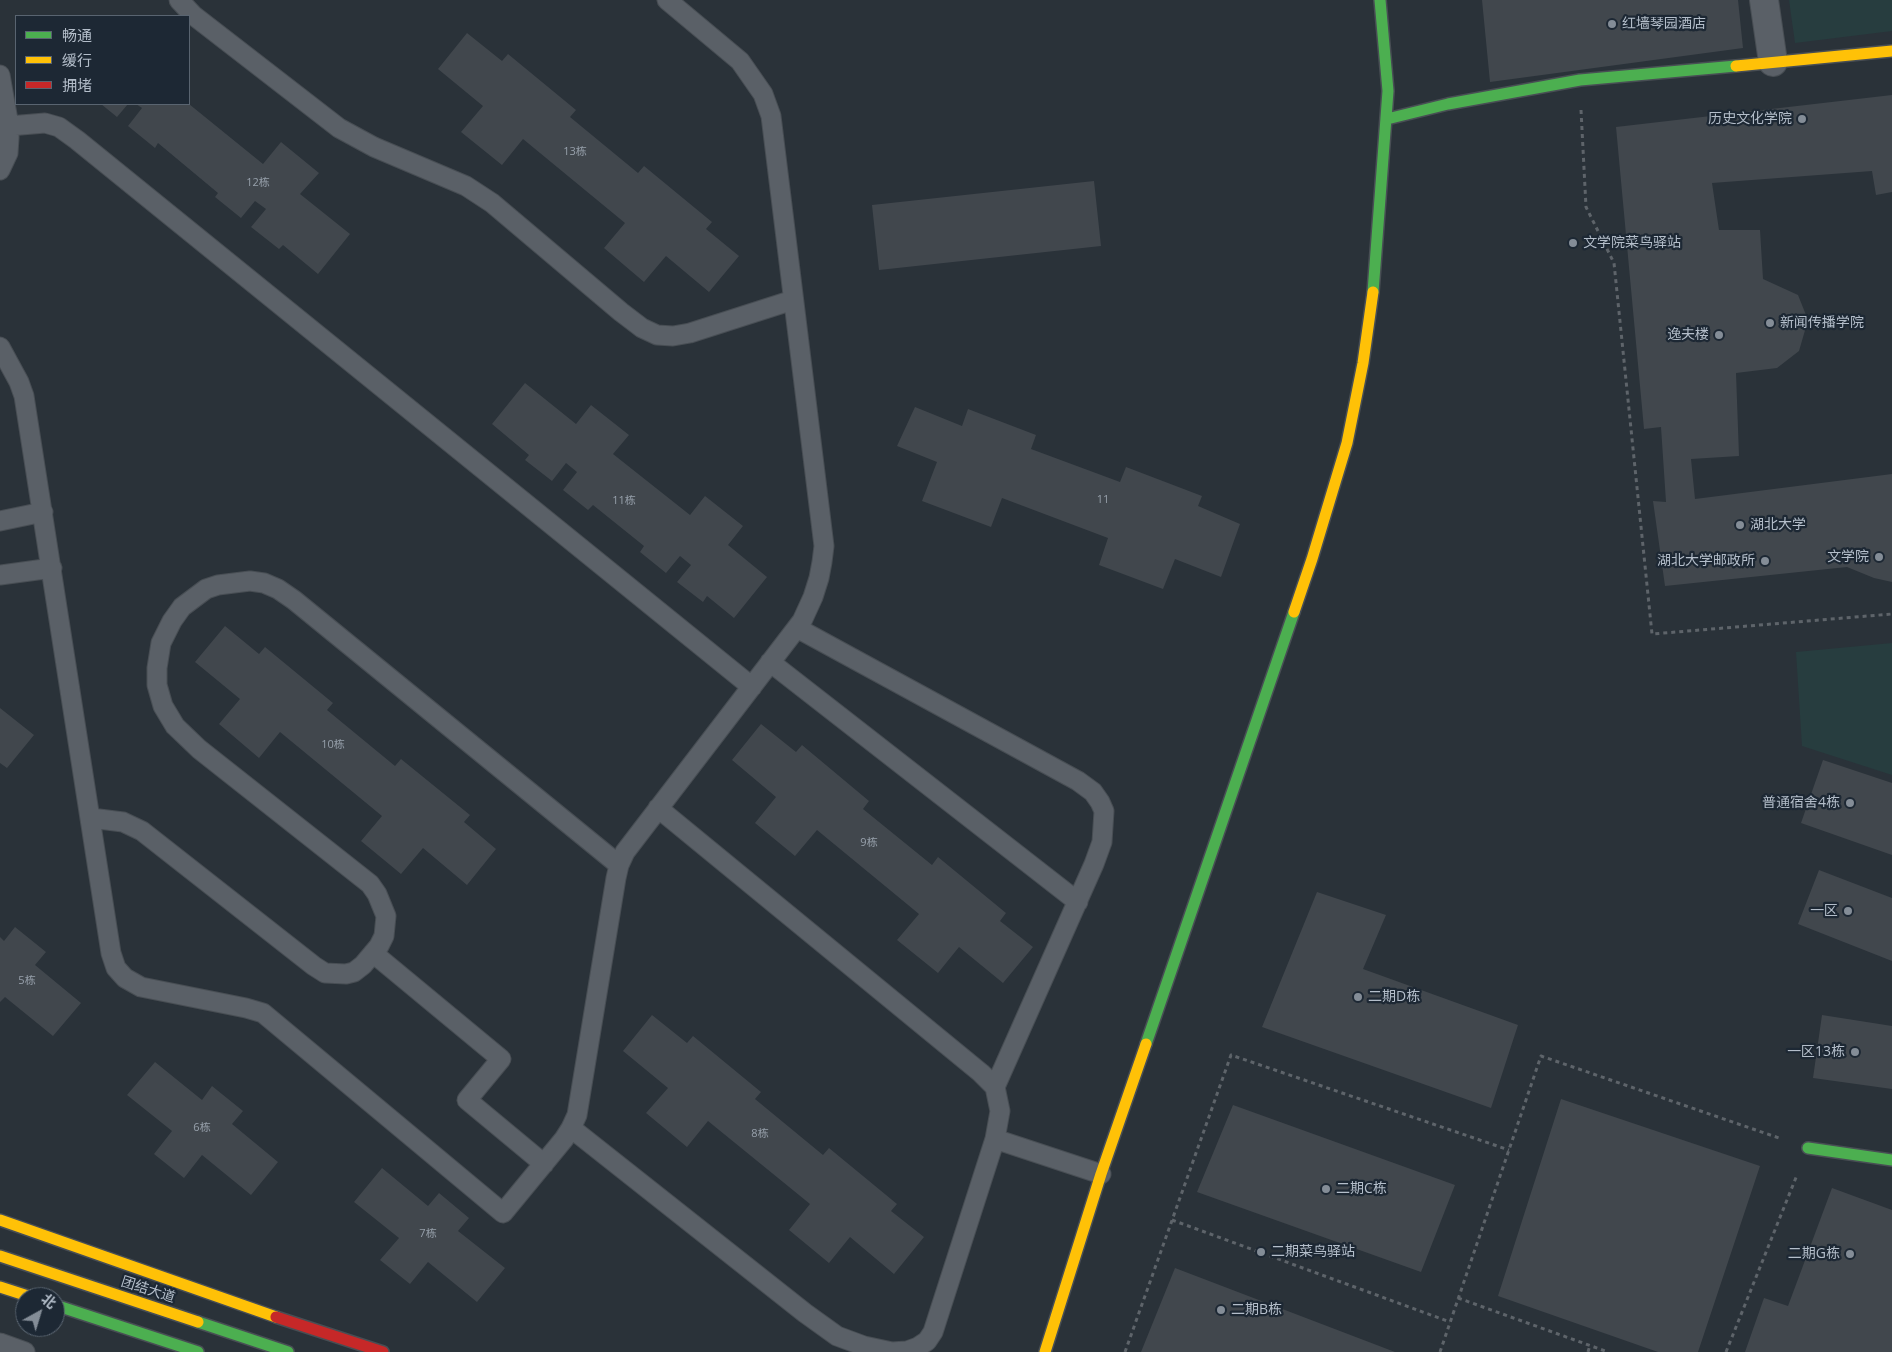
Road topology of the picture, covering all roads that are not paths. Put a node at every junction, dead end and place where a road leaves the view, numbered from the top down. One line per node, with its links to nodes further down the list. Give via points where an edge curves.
1 (178, 0): 11 (lane, via 339,128 374,147 466,186 492,203 642,328 673,336 690,333)
2 (667, 0): 11 (lane, via 740,61 763,94 770,116)
3 (1380, 0): 8 (street)
4 (1764, 0): 6 (street)
5 (1892, 52): 6 (street)
6 (1773, 62): 8 (street, via 1580,80 1448,104)
7 (0, 75): 9 (lane)
8 (1387, 119): 31 (street, via 1373,290 1347,443 1312,559)
9 (9, 126): 10 (lane, via 8,153); 19 (lane, via 45,123 59,127 77,140)
10 (0, 170)
11 (793, 300): 17 (lane, via 824,546 813,597)
12 (0, 347): 13 (lane, via 24,396)
13 (43, 512): 14 (lane); 15 (lane)
14 (0, 521)
15 (52, 568): 16 (lane); 21 (lane)
16 (0, 575)
17 (796, 628): 18 (lane); 23 (lane, via 1093,792 1104,811 1102,842)
18 (770, 662): 19 (lane); 23 (lane)
19 (752, 687): 20 (lane)
20 (658, 808): 22 (lane); 25 (lane)
21 (91, 818): 24 (lane, via 123,822 142,831 325,972 354,972); 30 (lane, via 111,953 116,968 125,978 141,987 263,1013 503,1212)
22 (619, 865): 24 (lane, via 278,589 250,581 206,589 182,607 161,643 157,685 163,706 175,726 199,748 370,884 386,916 384,936); 26 (lane, via 577,1115)
23 (1078, 902): 25 (lane)
24 (374, 953): 30 (lane, via 501,1059 467,1100)
25 (995, 1087): 27 (lane, via 1000,1111)
26 (571, 1128): 27 (lane, via 824,1328 849,1341 892,1352 918,1347 934,1332); 30 (lane)
27 (995, 1139): 31 (lane)
28 (1808, 1148): 29 (street)
29 (1892, 1160)
30 (544, 1164)
31 (1101, 1174): 42 (street)
32 (0, 1220): 41 (street)
33 (0, 1256): 40 (street, 团结大道)
34 (0, 1287): 35 (street)
35 (15, 1292)
36 (65, 1308): 39 (street)
37 (0, 1343): 38 (lane)
38 (26, 1352)
39 (198, 1352)
40 (288, 1352)
41 (383, 1352)
42 (1045, 1352)

